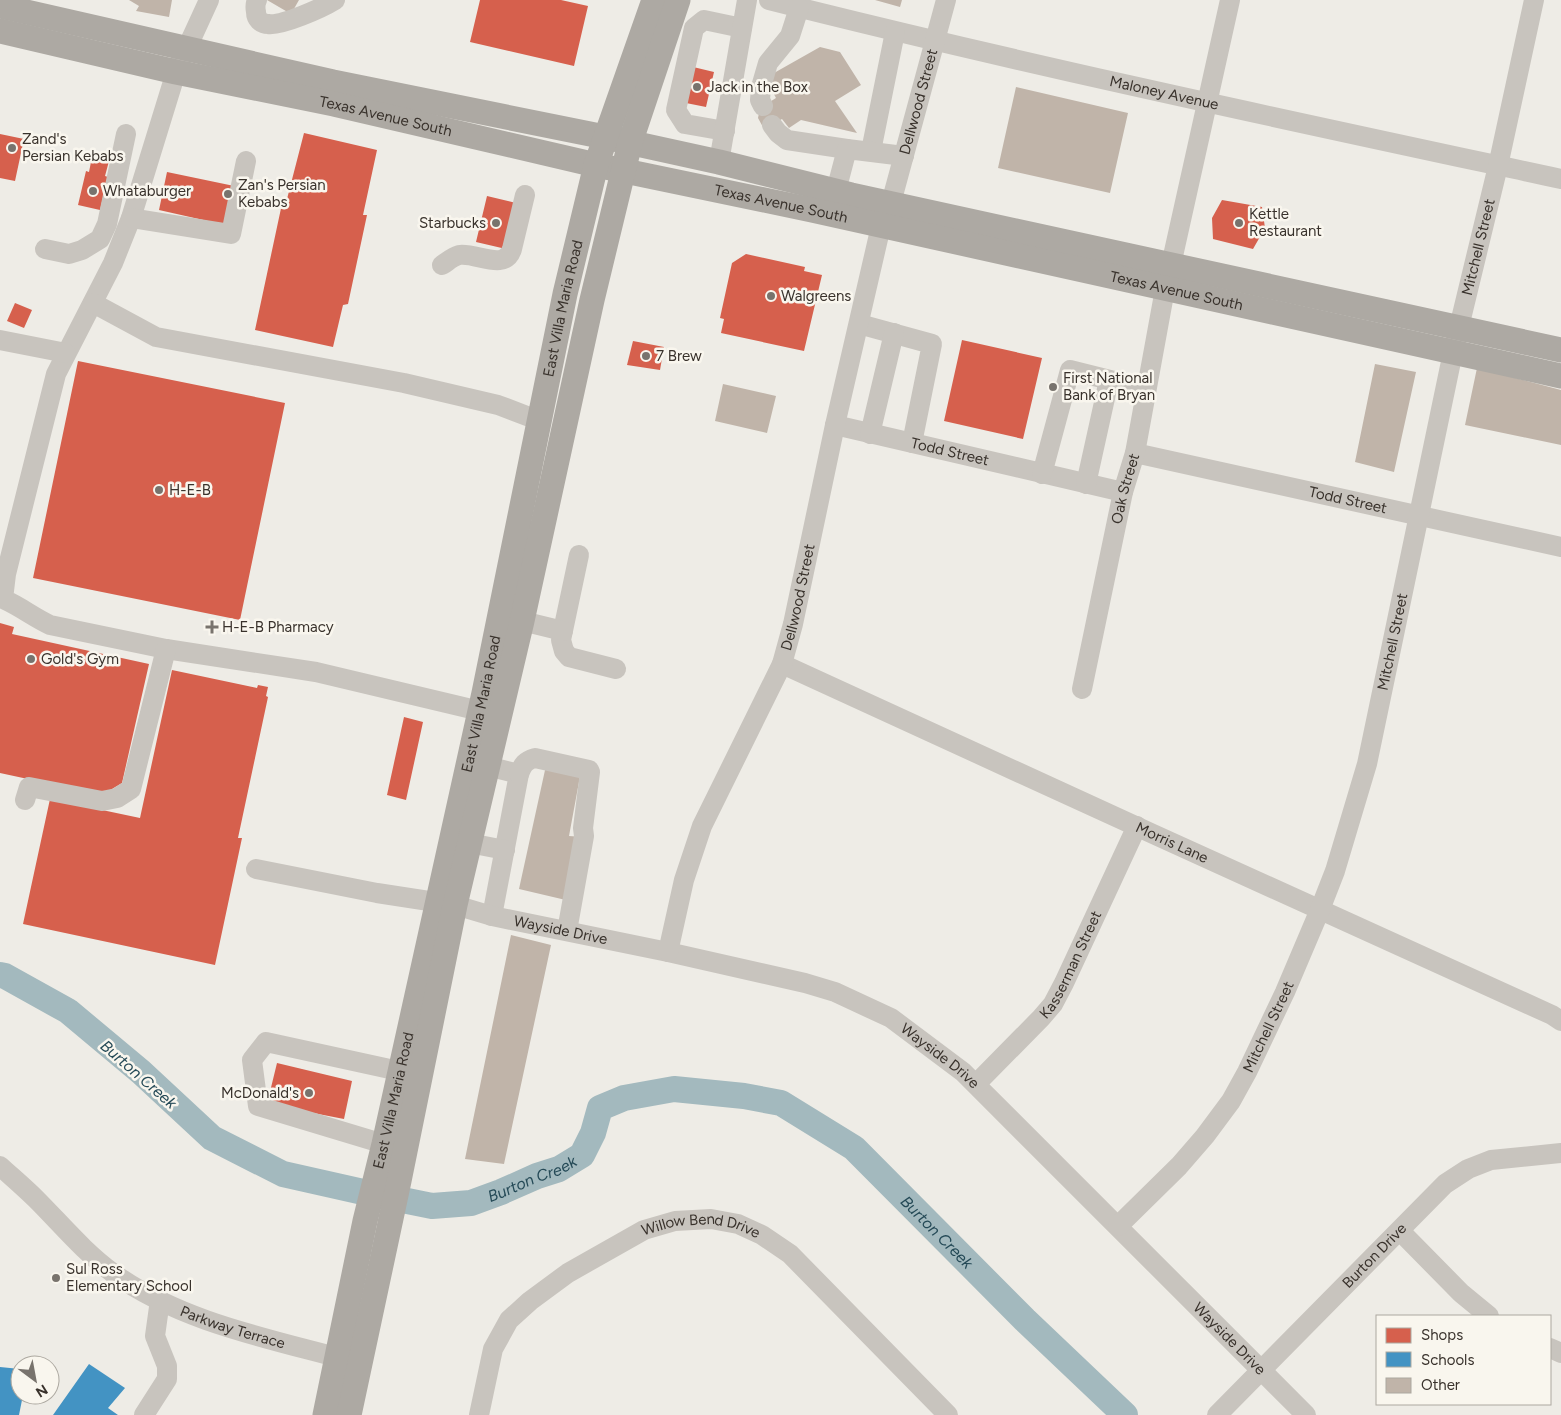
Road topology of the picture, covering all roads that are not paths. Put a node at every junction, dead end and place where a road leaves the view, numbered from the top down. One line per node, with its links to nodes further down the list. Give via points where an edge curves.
1 (209, 0): 18 (street)
2 (257, 0): 13 (street, via 256,16 260,22 269,25)
3 (335, 0): 13 (street, via 314,11)
4 (654, 0): 25 (main road, East Villa Maria Road)
5 (678, 0): 26 (main road, East Villa Maria Road)
6 (747, 0): 14 (street)
7 (769, 0): 12 (street, Maloney Avenue)
8 (946, 0): 17 (street, Dellwood Street)
9 (1230, 0): 20 (street, Oak Street)
10 (1534, 0): 33 (street, Mitchell Street)
11 (0, 6): 18 (main road, Texas Avenue South)
12 (799, 8): 16 (street, Maloney Avenue); 21 (street, via 790,36 768,63 761,87)
13 (289, 10)
14 (742, 28): 23 (street); 23 (street, via 704,20 694,28 676,110 686,124)
15 (0, 31): 19 (main road, Texas Avenue South)
16 (895, 32): 17 (street, Maloney Avenue); 28 (street)
17 (934, 42): 20 (street, Maloney Avenue); 29 (street, Dellwood Street)
18 (187, 48): 19 (street); 25 (main road, Texas Avenue South, via 333,82)
19 (176, 72): 32 (main road, Texas Avenue South, via 334,104); 39 (street)
20 (1206, 103): 33 (street, Maloney Avenue); 43 (street, Oak Street)
21 (763, 106)
22 (772, 125): 27 (street, via 787,140)
23 (724, 131): 31 (street)
24 (126, 134): 41 (street, via 107,224 100,238 69,254)
25 (605, 137): 26 (main road, Texas Avenue South); 32 (main road, East Villa Maria Road)
26 (630, 143): 31 (main road, Texas Avenue South); 34 (main road, East Villa Maria Road)
27 (847, 149): 28 (street); 36 (street)
28 (871, 151): 29 (street)
29 (904, 156): 38 (street, Dellwood Street)
30 (246, 161): 39 (street, via 230,234)
31 (719, 162): 36 (main road, Texas Avenue South)
32 (596, 165): 34 (main road, Texas Avenue South); 54 (main road, East Villa Maria Road, via 565,294)
33 (1498, 166): 35 (street, Maloney Avenue); 48 (street, Mitchell Street)
34 (622, 170): 40 (main road, Texas Avenue South); 66 (main road, East Villa Maria Road)
35 (1561, 179)
36 (836, 191): 38 (main road, Texas Avenue South)
37 (525, 195): 42 (street, via 512,249 506,258 497,261 460,255)
38 (891, 203): 43 (main road, Texas Avenue South)
39 (131, 218): 44 (street)
40 (881, 226): 43 (main road, Texas Avenue South); 45 (street, Dellwood Street)
41 (46, 249)
42 (442, 265)
43 (1168, 277): 48 (main road, Texas Avenue South); 53 (street, Oak Street)
44 (93, 303): 50 (street); 54 (street, via 156,337 404,383 498,405)
45 (859, 324): 46 (street); 55 (street, Dellwood Street)
46 (894, 333): 56 (street); 57 (street, via 932,344)
47 (0, 340): 50 (street)
48 (1456, 340): 49 (main road, Texas Avenue South); 51 (main road, Texas Avenue South); 62 (street, Mitchell Street)
49 (1561, 350)
50 (66, 353): 65 (street, via 56,374)
51 (1561, 376)
52 (1109, 380): 53 (street); 59 (street, via 1070,370); 60 (street)
53 (1146, 389): 58 (street, Oak Street)
54 (540, 421): 72 (main road, East Villa Maria Road)
55 (835, 425): 56 (street, Todd Street); 69 (street, Dellwood Street)
56 (870, 434): 57 (street, Todd Street)
57 (912, 443): 59 (street, Todd Street)
58 (1134, 453): 61 (street, Oak Street); 62 (street, Todd Street)
59 (1042, 474): 60 (street, Todd Street)
60 (1086, 484): 61 (street, Todd Street)
61 (1123, 492): 71 (street, Oak Street)
62 (1420, 516): 63 (street, Todd Street); 81 (street, Mitchell Street, via 1367,764)
63 (1561, 548)
64 (579, 555): 67 (street)
65 (1, 599): 68 (street, via 50,624)
66 (522, 621): 67 (street); 73 (main road, East Villa Maria Road)
67 (563, 631): 70 (street, via 562,646 569,657)
68 (166, 649): 72 (street, via 288,667); 75 (street, via 131,789 117,798 102,801 29,787)
69 (782, 664): 76 (street, Morris Lane); 84 (street, Dellwood Street, via 702,826 684,880)
70 (616, 669)
71 (1082, 688)
72 (480, 711): 80 (main road, East Villa Maria Road)
73 (487, 766): 74 (street); 77 (main road, East Villa Maria Road)
74 (519, 774): 78 (street); 83 (street, via 522,765 535,758 590,772 584,836)
75 (25, 800)
76 (1137, 826): 81 (street, Morris Lane); 87 (street, Kasserman Street, via 1053,1004)
77 (469, 843): 78 (street); 80 (main road, East Villa Maria Road)
78 (505, 850): 82 (street)
79 (256, 869): 80 (street, Wayside Drive)
80 (446, 904): 82 (street, Wayside Drive); 86 (main road, East Villa Maria Road); 91 (main road, East Villa Maria Road)
81 (1320, 912): 85 (street, Morris Lane); 93 (street, Mitchell Street, via 1231,1101 1179,1166)
82 (492, 916): 83 (street, Wayside Drive)
83 (566, 931): 84 (street, Wayside Drive)
84 (668, 952): 87 (street, Wayside Drive, via 835,992 891,1018)
85 (1561, 1021)
86 (399, 1071): 88 (main road, East Villa Maria Road); 88 (street, via 266,1042 252,1060 258,1106)
87 (976, 1084): 93 (street, Wayside Drive)
88 (384, 1144): 91 (main road, East Villa Maria Road)
89 (1561, 1153): 94 (street, Burton Drive, via 1490,1160 1468,1169 1445,1184)
90 (0, 1166): 95 (street, Parkway Terrace, via 84,1250 114,1274)
91 (387, 1179): 92 (main road, East Villa Maria Road)
92 (377, 1223): 97 (main road, East Villa Maria Road); 101 (main road, East Villa Maria Road)
93 (1118, 1226): 98 (street, Wayside Drive)
94 (1400, 1231): 96 (street, via 1461,1293); 98 (street, Burton Drive)
95 (160, 1300): 97 (street, Parkway Terrace, via 238,1330); 99 (street, via 154,1336 167,1366 166,1379)
96 (1488, 1315)
97 (336, 1357): 100 (main road, East Villa Maria Road)
98 (1261, 1370): 104 (street, Burton Drive); 105 (street, Wayside Drive)
99 (144, 1415)
100 (325, 1415)
101 (349, 1415)
102 (479, 1415): 103 (street, Willow Bend Drive, via 494,1349 509,1320 530,1301 568,1273 644,1230 675,1221 711,1219 738,1224 762,1234 790,1254)
103 (948, 1415)
104 (1217, 1415)
105 (1306, 1415)

